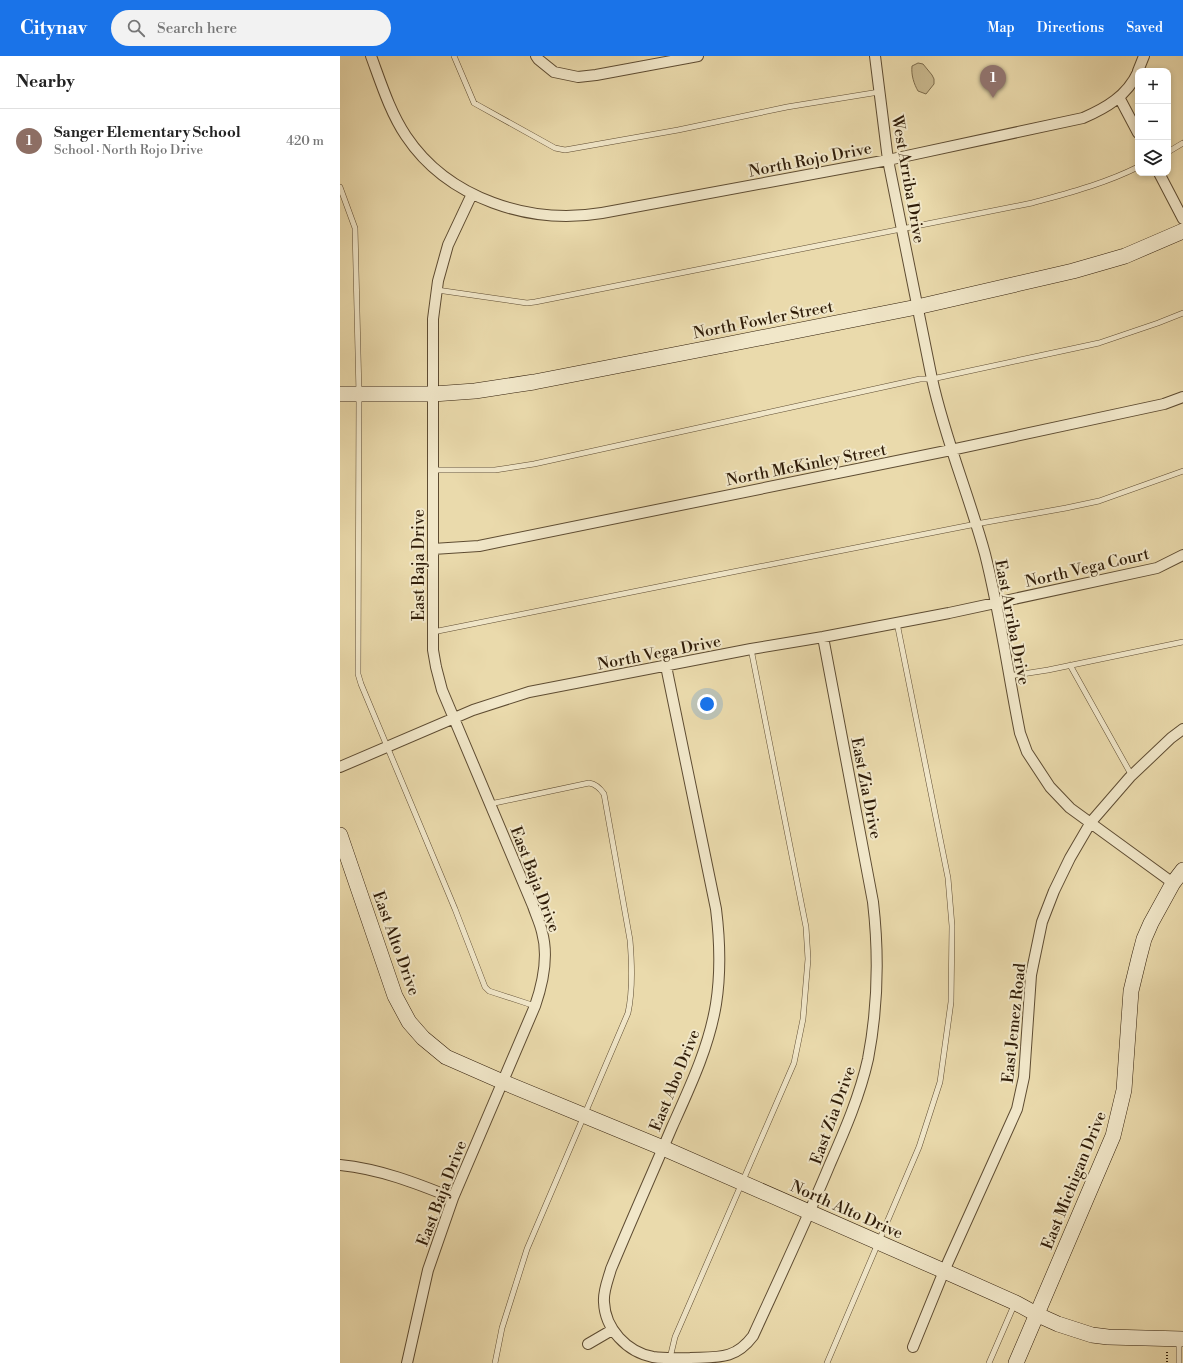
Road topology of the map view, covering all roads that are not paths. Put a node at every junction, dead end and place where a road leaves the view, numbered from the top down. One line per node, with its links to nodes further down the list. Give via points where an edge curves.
1 (370, 56): 18 (street, North Rojo Drive, via 393,114 407,137 432,167)
2 (454, 56): 9 (lane, via 474,103 555,148 565,150)
3 (536, 56): 4 (street, via 554,72 578,77)
4 (698, 56)
5 (875, 56): 9 (street, West Arriba Drive)
6 (1144, 56): 7 (street, North Rojo Drive)
7 (1140, 68)
8 (1135, 77): 10 (street, North Rojo Drive)
9 (879, 92): 14 (street, West Arriba Drive)
10 (1119, 97): 11 (street); 14 (street, North Rojo Drive, via 1103,109 1083,118)
11 (1135, 127)
12 (1183, 143): 13 (lane)
13 (1171, 150)
14 (888, 160): 18 (street, North Rojo Drive, via 584,216 521,211 499,206); 20 (street, West Arriba Drive)
15 (1135, 169): 20 (lane, via 1080,190 1032,203)
16 (1161, 176): 19 (street)
17 (340, 187): 27 (lane, via 355,228)
18 (472, 194): 22 (street, East Baja Drive, via 448,245)
19 (1183, 219)
20 (902, 230): 22 (lane, via 535,302); 23 (street, West Arriba Drive)
21 (1183, 231): 23 (street, North Fowler Street, via 1101,264)
22 (437, 290): 28 (street, East Baja Drive, via 433,318)
23 (917, 307): 25 (street, East Arriba Drive); 28 (street, North Fowler Street, via 534,382)
24 (1183, 313): 25 (lane, via 1099,343)
25 (932, 379): 30 (street, East Arriba Drive); 31 (lane, via 912,381 534,464 495,470)
26 (340, 394): 27 (street, North Fowler Street)
27 (358, 394): 28 (street, North Fowler Street); 47 (lane, via 358,674)
28 (433, 394): 31 (street, East Baja Drive)
29 (1183, 397): 30 (street, North McKinley Street, via 1164,404)
30 (951, 450): 33 (street, East Arriba Drive); 34 (street, North McKinley Street, via 479,546)
31 (433, 470): 34 (street, East Baja Drive)
32 (1183, 471): 33 (lane, via 1099,501)
33 (976, 524): 36 (street, East Arriba Drive); 38 (lane)
34 (433, 549): 38 (street, East Baja Drive)
35 (1183, 555): 36 (street, North Vega Court, via 1157,568)
36 (996, 603): 37 (street, North Vega Drive); 44 (street, East Arriba Drive)
37 (897, 623): 39 (street, North Vega Drive); 63 (lane, via 948,878 952,926 951,1002 940,1082 920,1147)
38 (433, 632): 45 (street, East Baja Drive, via 436,667)
39 (823, 637): 41 (street, North Vega Drive); 62 (street, East Zia Drive, via 870,879 876,928 877,968 872,1032 862,1082 853,1110)
40 (1183, 642): 43 (lane)
41 (751, 649): 42 (street, North Vega Drive); 60 (lane, via 806,927 808,959 803,1019 794,1063)
42 (666, 666): 45 (street, North Vega Drive, via 529,692); 58 (street, East Abo Drive, via 716,910 720,938 720,971 709,1037)
43 (1070, 666): 44 (lane); 49 (lane)
44 (1009, 676): 51 (street, East Arriba Drive, via 1020,733 1027,752 1050,787 1070,808)
45 (453, 718): 47 (street, North Vega Drive); 50 (street, East Baja Drive)
46 (1183, 730): 49 (street, East Jemez Road, via 1171,738)
47 (387, 746): 48 (street, North Vega Drive); 55 (lane, via 485,987 489,991)
48 (340, 767)
49 (1132, 776): 51 (street, East Jemez Road)
50 (490, 804): 55 (street, East Baja Drive, via 543,934 544,975); 57 (lane, via 589,783 594,784 604,794 630,940 630,996 628,1013)
51 (1091, 822): 54 (street, East Arriba Drive); 64 (street, East Jemez Road, via 1057,884 1042,922 1031,975 1024,1077 1017,1108)
52 (340, 835): 56 (street, East Alto Drive, via 395,996 409,1022 446,1057)
53 (1183, 870): 54 (street, East Michigan Drive)
54 (1172, 883): 66 (street, East Michigan Drive, via 1144,939 1131,990 1124,1090 1113,1136)
55 (535, 1006): 56 (street, East Baja Drive)
56 (503, 1082): 57 (street, North Alto Drive); 61 (street, East Baja Drive)
57 (584, 1116): 58 (street, North Alto Drive); 73 (lane, via 528,1249 502,1328)
58 (663, 1148): 60 (street, North Alto Drive); 67 (street, East Abo Drive, via 619,1248 606,1286 604,1302)
59 (340, 1165): 61 (street, via 375,1170 406,1179)
60 (743, 1183): 62 (street, North Alto Drive); 71 (lane, via 675,1337)
61 (453, 1198): 72 (street, East Baja Drive, via 428,1270)
62 (810, 1212): 63 (street, North Alto Drive); 71 (street, East Zia Drive, via 753,1336 746,1346 726,1356)
63 (879, 1243): 64 (street, North Alto Drive); 74 (lane)
64 (944, 1270): 65 (street, North Alto Drive); 70 (street, East Jemez Road)
65 (1016, 1302): 66 (street, North Alto Drive); 75 (lane)
66 (1038, 1315): 68 (street, North Alto Drive, via 1097,1336); 76 (street, East Michigan Drive)
67 (612, 1330): 69 (street); 71 (street, East Abo Drive, via 618,1338 640,1353)
68 (1181, 1339): 77 (lane)
69 (588, 1344)
70 (913, 1347)
71 (670, 1358)
72 (407, 1363)
73 (495, 1363)
74 (827, 1363)
75 (989, 1363)
76 (1016, 1363)
77 (1179, 1363)

